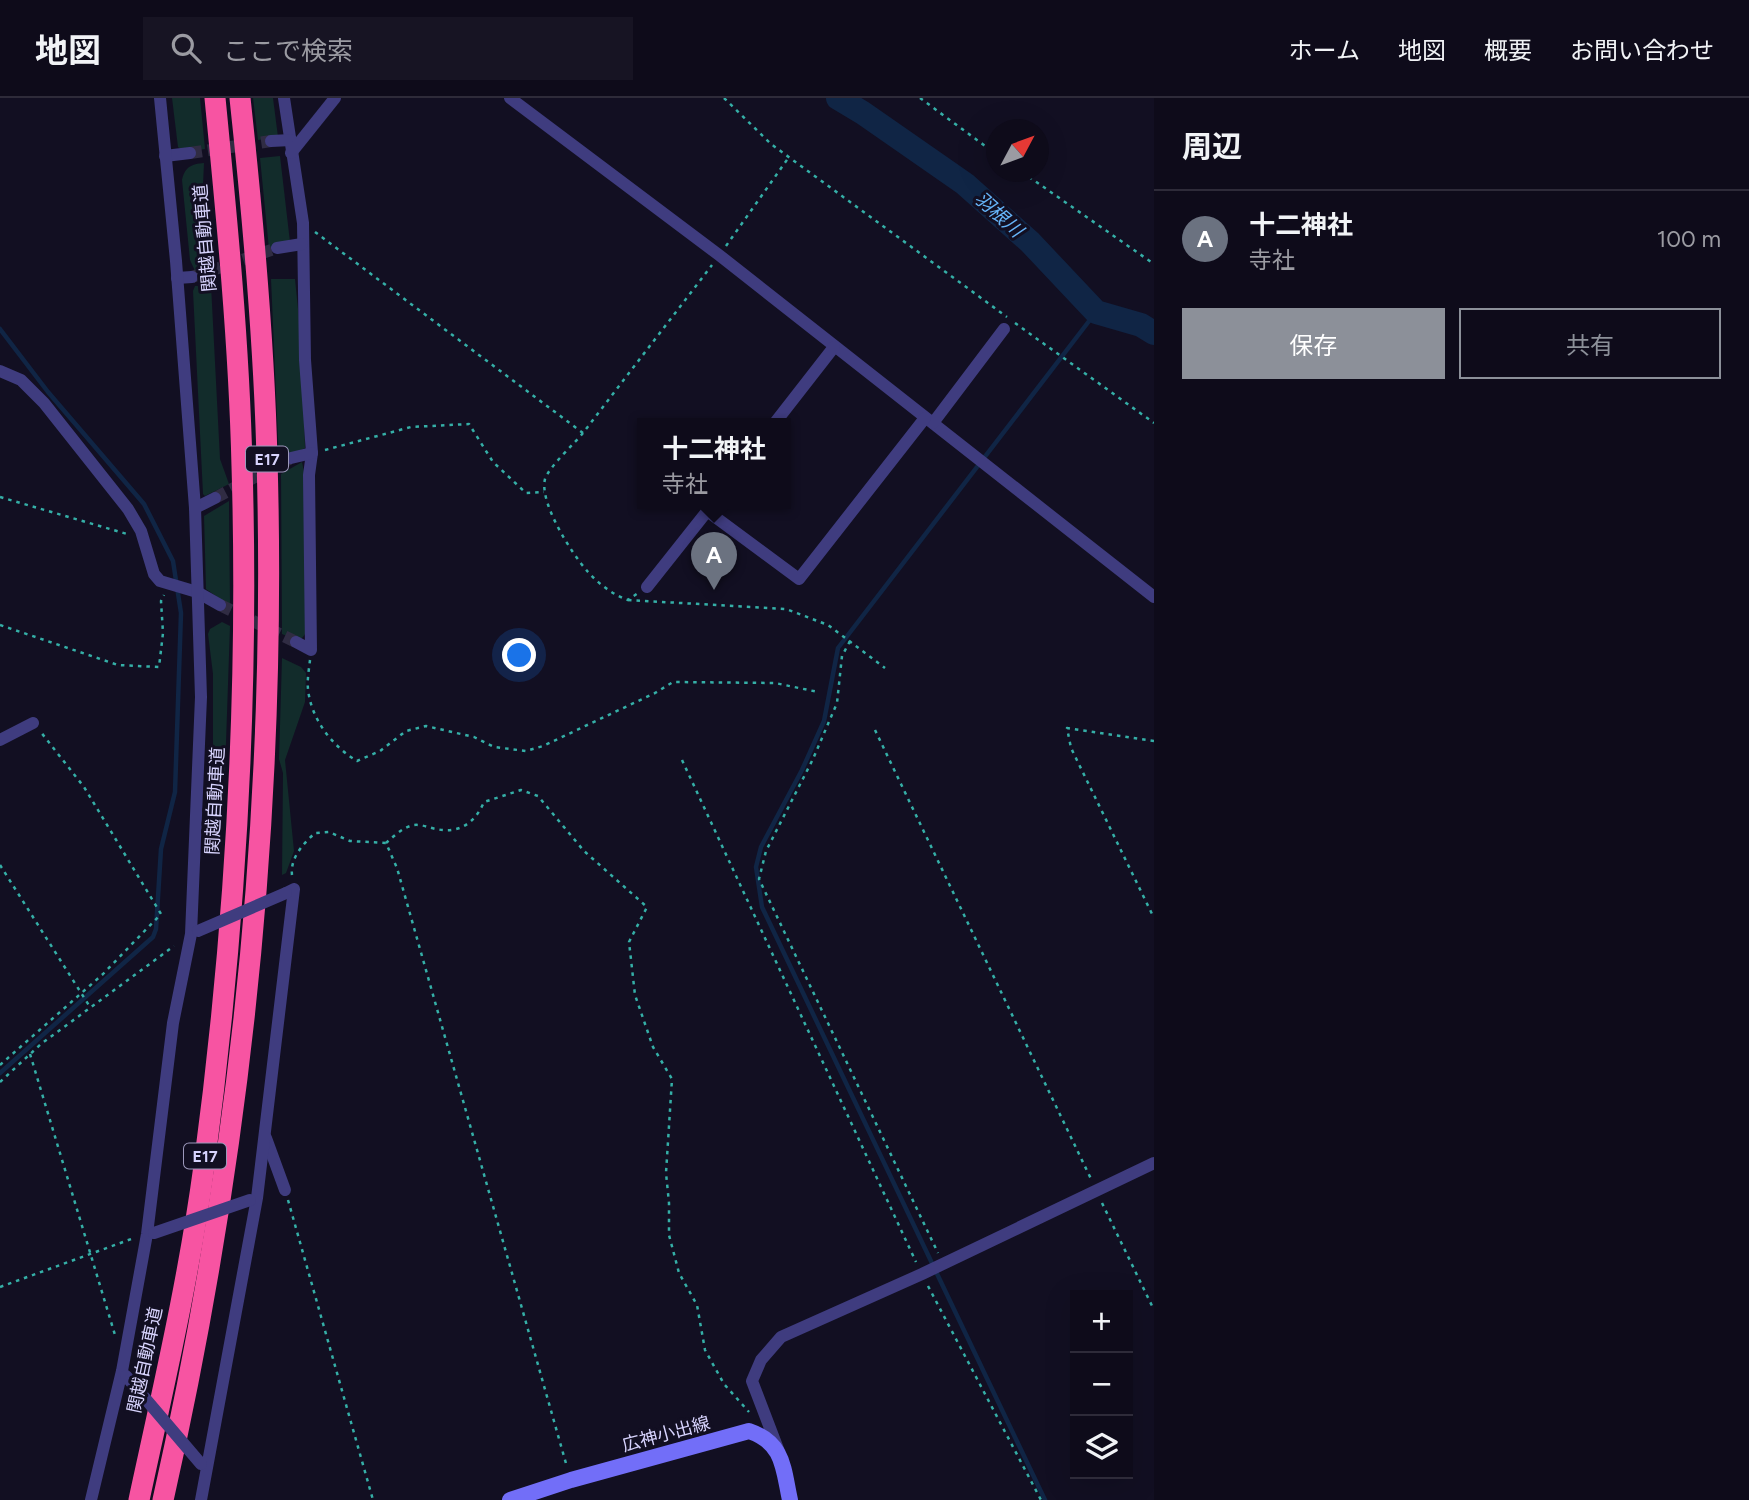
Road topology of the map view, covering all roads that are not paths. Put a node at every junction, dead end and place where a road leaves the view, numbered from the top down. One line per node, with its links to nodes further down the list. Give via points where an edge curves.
1 (160, 98): 10 (street)
2 (215, 98): 43 (highway, 関越自動車道 / E17, via 242,464 244,684 238,807 228,952 203,1169)
3 (240, 98): 44 (highway, E17, via 252,207 267,456 269,590 261,821 226,1166 205,1299)
4 (284, 98): 8 (street)
5 (335, 98): 8 (street)
6 (510, 98): 16 (street)
7 (271, 141): 8 (street)
8 (291, 147): 11 (street)
9 (190, 153): 10 (street)
10 (165, 156): 14 (street)
11 (302, 244): 12 (street); 20 (street)
12 (277, 248)
13 (192, 277): 14 (street)
14 (177, 278): 23 (street)
15 (1004, 329): 19 (street)
16 (834, 347): 18 (street); 19 (street)
17 (0, 371): 27 (street, via 21,380 44,403 128,509 160,581)
18 (779, 418)
19 (929, 421): 25 (street, via 799,579); 28 (street)
20 (312, 453): 21 (street); 30 (street, via 311,650)
21 (291, 458)
22 (215, 498): 23 (street)
23 (195, 508): 27 (street)
24 (708, 509): 26 (street)
25 (712, 509)
26 (647, 587)
27 (197, 592): 29 (street); 33 (street, via 201,698)
28 (1154, 597)
29 (220, 605)
30 (296, 642)
31 (33, 723): 32 (street)
32 (0, 740)
33 (194, 933): 34 (street, bridge, via 290,891); 38 (street, via 173,1023)
34 (265, 1136): 36 (street); 37 (street)
35 (1154, 1163): 40 (street, via 781,1337 761,1360 752,1381)
36 (285, 1190)
37 (254, 1199): 38 (street, bridge); 41 (street)
38 (150, 1233): 39 (street, via 124,1354)
39 (124, 1374): 41 (street, bridge); 42 (street)
40 (779, 1453): 46 (main road, 広神小出線, via 764,1436 749,1432); 47 (main road)
41 (203, 1466): 45 (street)
42 (91, 1500)
43 (139, 1500)
44 (163, 1500)
45 (201, 1500)
46 (509, 1500)
47 (790, 1500)

